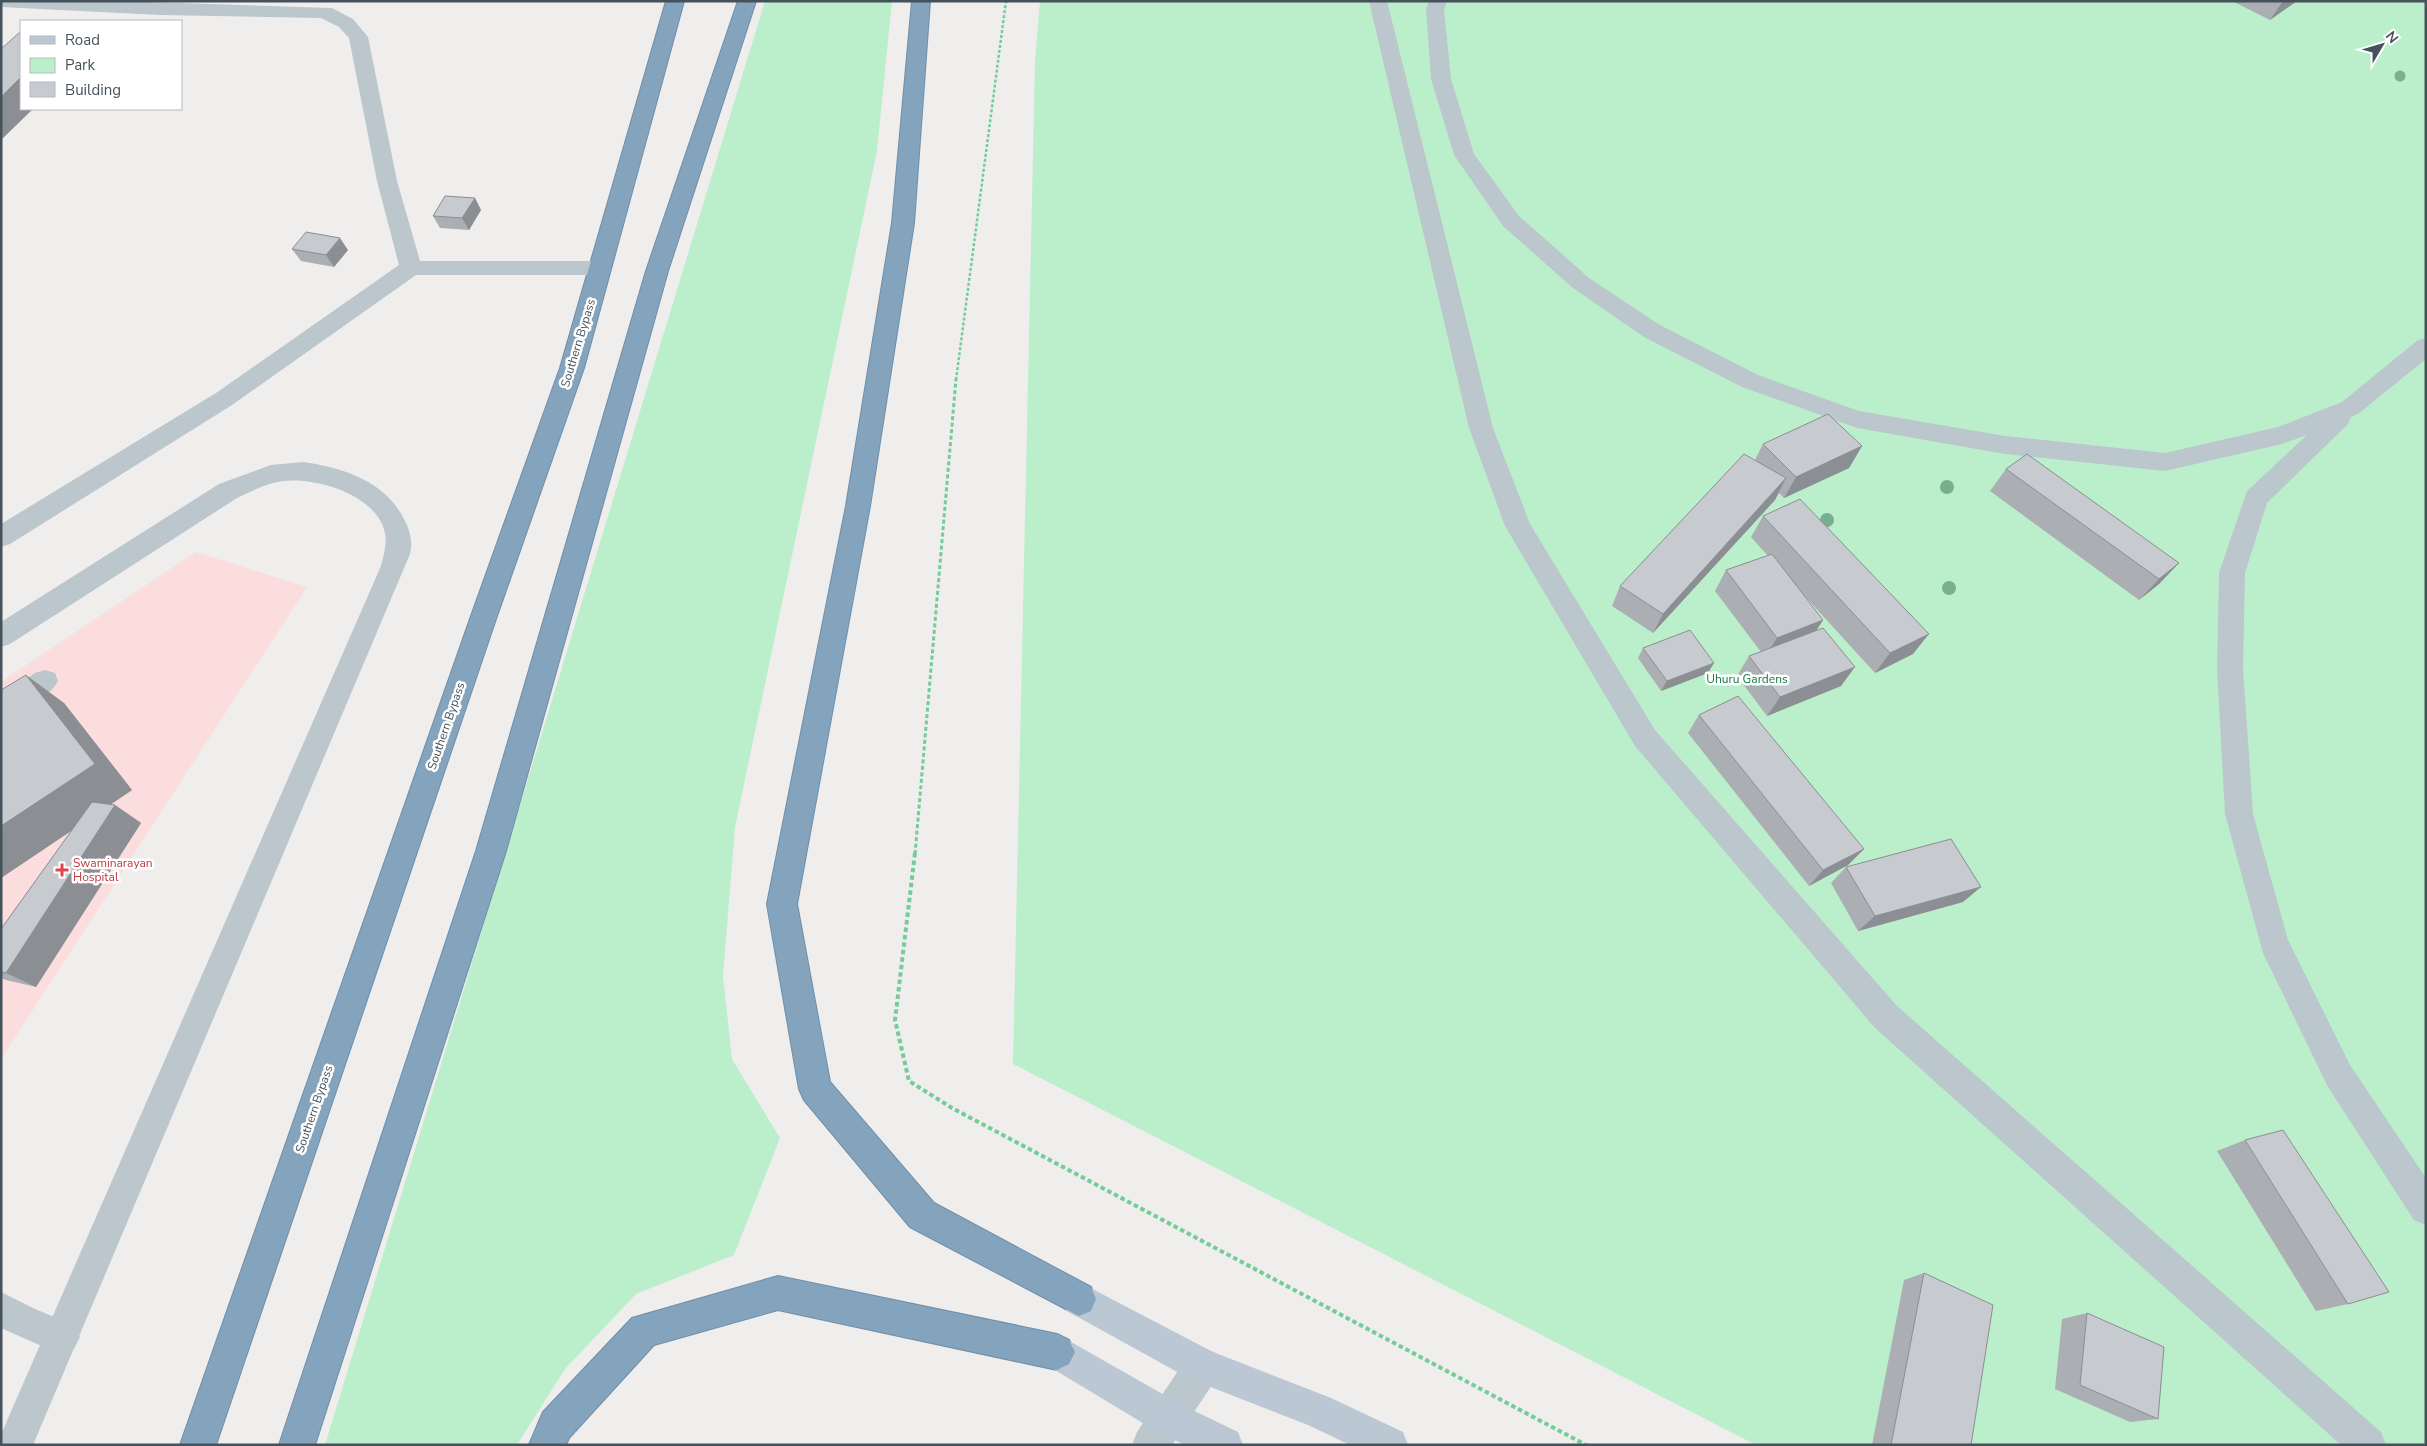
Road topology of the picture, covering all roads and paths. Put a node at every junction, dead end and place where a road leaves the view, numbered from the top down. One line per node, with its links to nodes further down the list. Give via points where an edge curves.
1 (1, 1): 8 (street, via 161,9 325,12 346,23 358,37 387,181)
2 (675, 1): 9 (highway, Southern Bypass)
3 (747, 1): 25 (highway, via 657,271 491,851)
4 (921, 1): 17 (highway, via 903,223 858,506 782,904 815,1088 922,1215)
5 (1006, 1): 29 (path, via 954,393 914,867 894,1020 908,1081 961,1113)
6 (1378, 1): 30 (street, via 1481,428 1518,526 1645,738 1886,1017)
7 (1438, 1): 11 (street, via 1435,9 1441,79 1464,155 1511,221 1581,282 1652,331 1750,381 1856,419 2005,445 2164,462 2282,435)
8 (411, 268): 9 (street); 12 (street, via 224,399)
9 (600, 268): 24 (highway, Southern Bypass, via 572,368)
10 (2426, 346): 11 (street)
11 (2350, 408): 16 (street, via 2256,498 2232,573 2230,669 2239,814 2274,943 2339,1076)
12 (1, 537)
13 (1, 636): 19 (street, via 228,491 264,475 310,471 342,478 380,502 397,528 399,548 394,566)
14 (45, 681): 15 (street)
15 (1, 711)
16 (2426, 1208)
17 (1079, 1298): 21 (street)
18 (1, 1309): 19 (street)
19 (62, 1337): 23 (street)
20 (1058, 1352): 22 (street); 26 (highway, via 778,1293 644,1330 556,1425)
21 (1203, 1366): 22 (street); 28 (street, via 1318,1411)
22 (1159, 1431): 27 (street)
23 (15, 1445)
24 (198, 1445)
25 (297, 1445)
26 (546, 1445)
27 (1225, 1445)
28 (1390, 1445)
29 (1586, 1445)
30 (2368, 1445)

